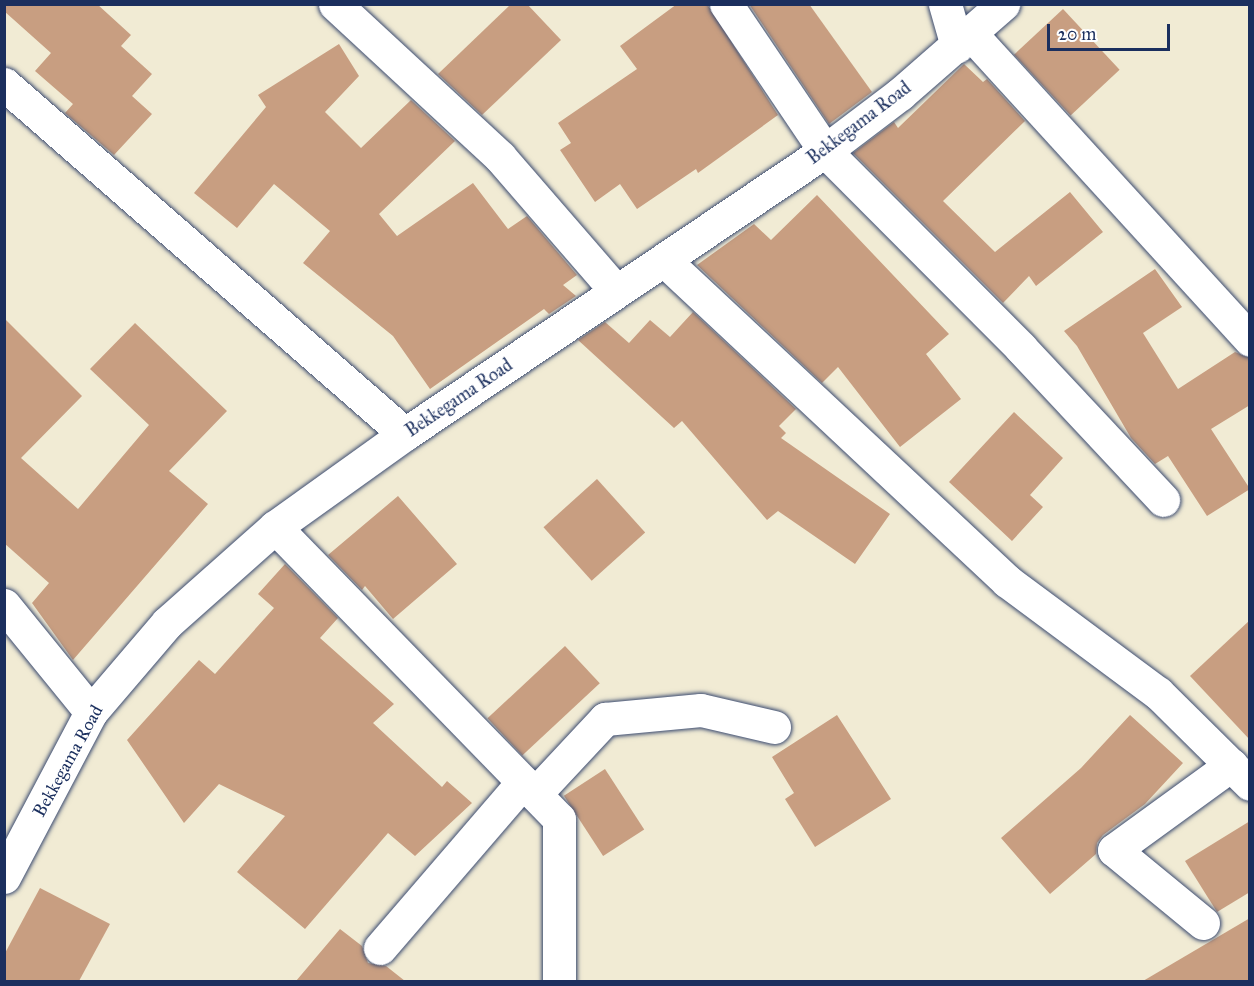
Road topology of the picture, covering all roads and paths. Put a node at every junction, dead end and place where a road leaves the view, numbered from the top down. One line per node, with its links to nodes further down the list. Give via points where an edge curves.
1 (335, 4): 9 (street, via 500,157)
2 (726, 4): 7 (street)
3 (945, 4): 5 (street)
4 (1003, 4): 5 (street, Bekkegama Road)
5 (964, 40): 7 (street, Bekkegama Road); 10 (street)
6 (4, 84): 11 (street)
7 (825, 151): 8 (street, Bekkegama Road); 12 (street, via 1021,348)
8 (664, 260): 9 (street, Bekkegama Road); 17 (street, via 1007,581 1158,693)
9 (616, 291): 11 (street, Bekkegama Road)
10 (1250, 340)
11 (405, 434): 13 (street, Bekkegama Road)
12 (1163, 500)
13 (275, 527): 15 (street, Bekkegama Road, via 167,623); 18 (street)
14 (4, 605): 15 (street)
15 (92, 711): 19 (street, Bekkegama Road)
16 (774, 727): 18 (street, via 701,710 605,719)
17 (1240, 774): 20 (street, via 1114,850)
18 (529, 788): 21 (street); 22 (street, via 559,819)
19 (4, 878)
20 (1203, 923)
21 (380, 948)
22 (559, 981)

